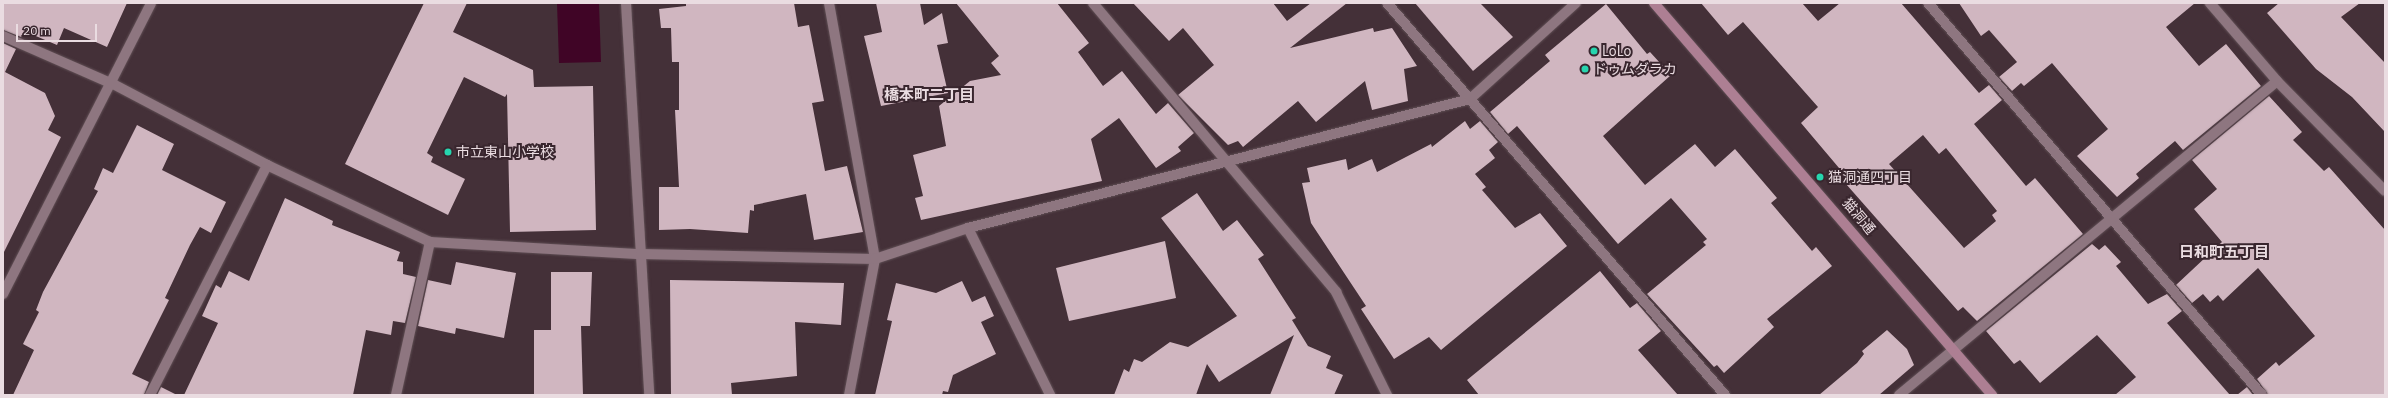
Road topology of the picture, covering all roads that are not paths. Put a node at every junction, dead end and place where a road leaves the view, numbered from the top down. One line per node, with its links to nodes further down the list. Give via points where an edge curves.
1 (151, 3): 12 (street)
2 (626, 3): 20 (street)
3 (829, 3): 21 (street)
4 (1093, 3): 14 (street)
5 (1387, 3): 13 (street)
6 (1576, 3): 13 (street)
7 (1654, 3): 23 (street, 猫洞通)
8 (1928, 3): 17 (street)
9 (2210, 3): 11 (street)
10 (3, 36): 12 (street)
11 (2277, 81): 16 (street); 17 (street)
12 (113, 84): 15 (street); 22 (street)
13 (1470, 99): 14 (street); 30 (street)
14 (1226, 163): 18 (street); 29 (street, via 1336,292)
15 (267, 165): 19 (street); 24 (street)
16 (2385, 192)
17 (2112, 216): 23 (street); 33 (street)
18 (968, 228): 21 (street); 28 (street)
19 (430, 242): 20 (street); 25 (street)
20 (642, 254): 21 (street); 26 (street)
21 (875, 259): 27 (street)
22 (3, 294)
23 (1954, 351): 31 (street); 32 (street, 猫洞通)
24 (150, 395)
25 (396, 395)
26 (649, 395)
27 (849, 395)
28 (1050, 395)
29 (1387, 395)
30 (1725, 395)
31 (1899, 395)
32 (1992, 395)
33 (2262, 395)

